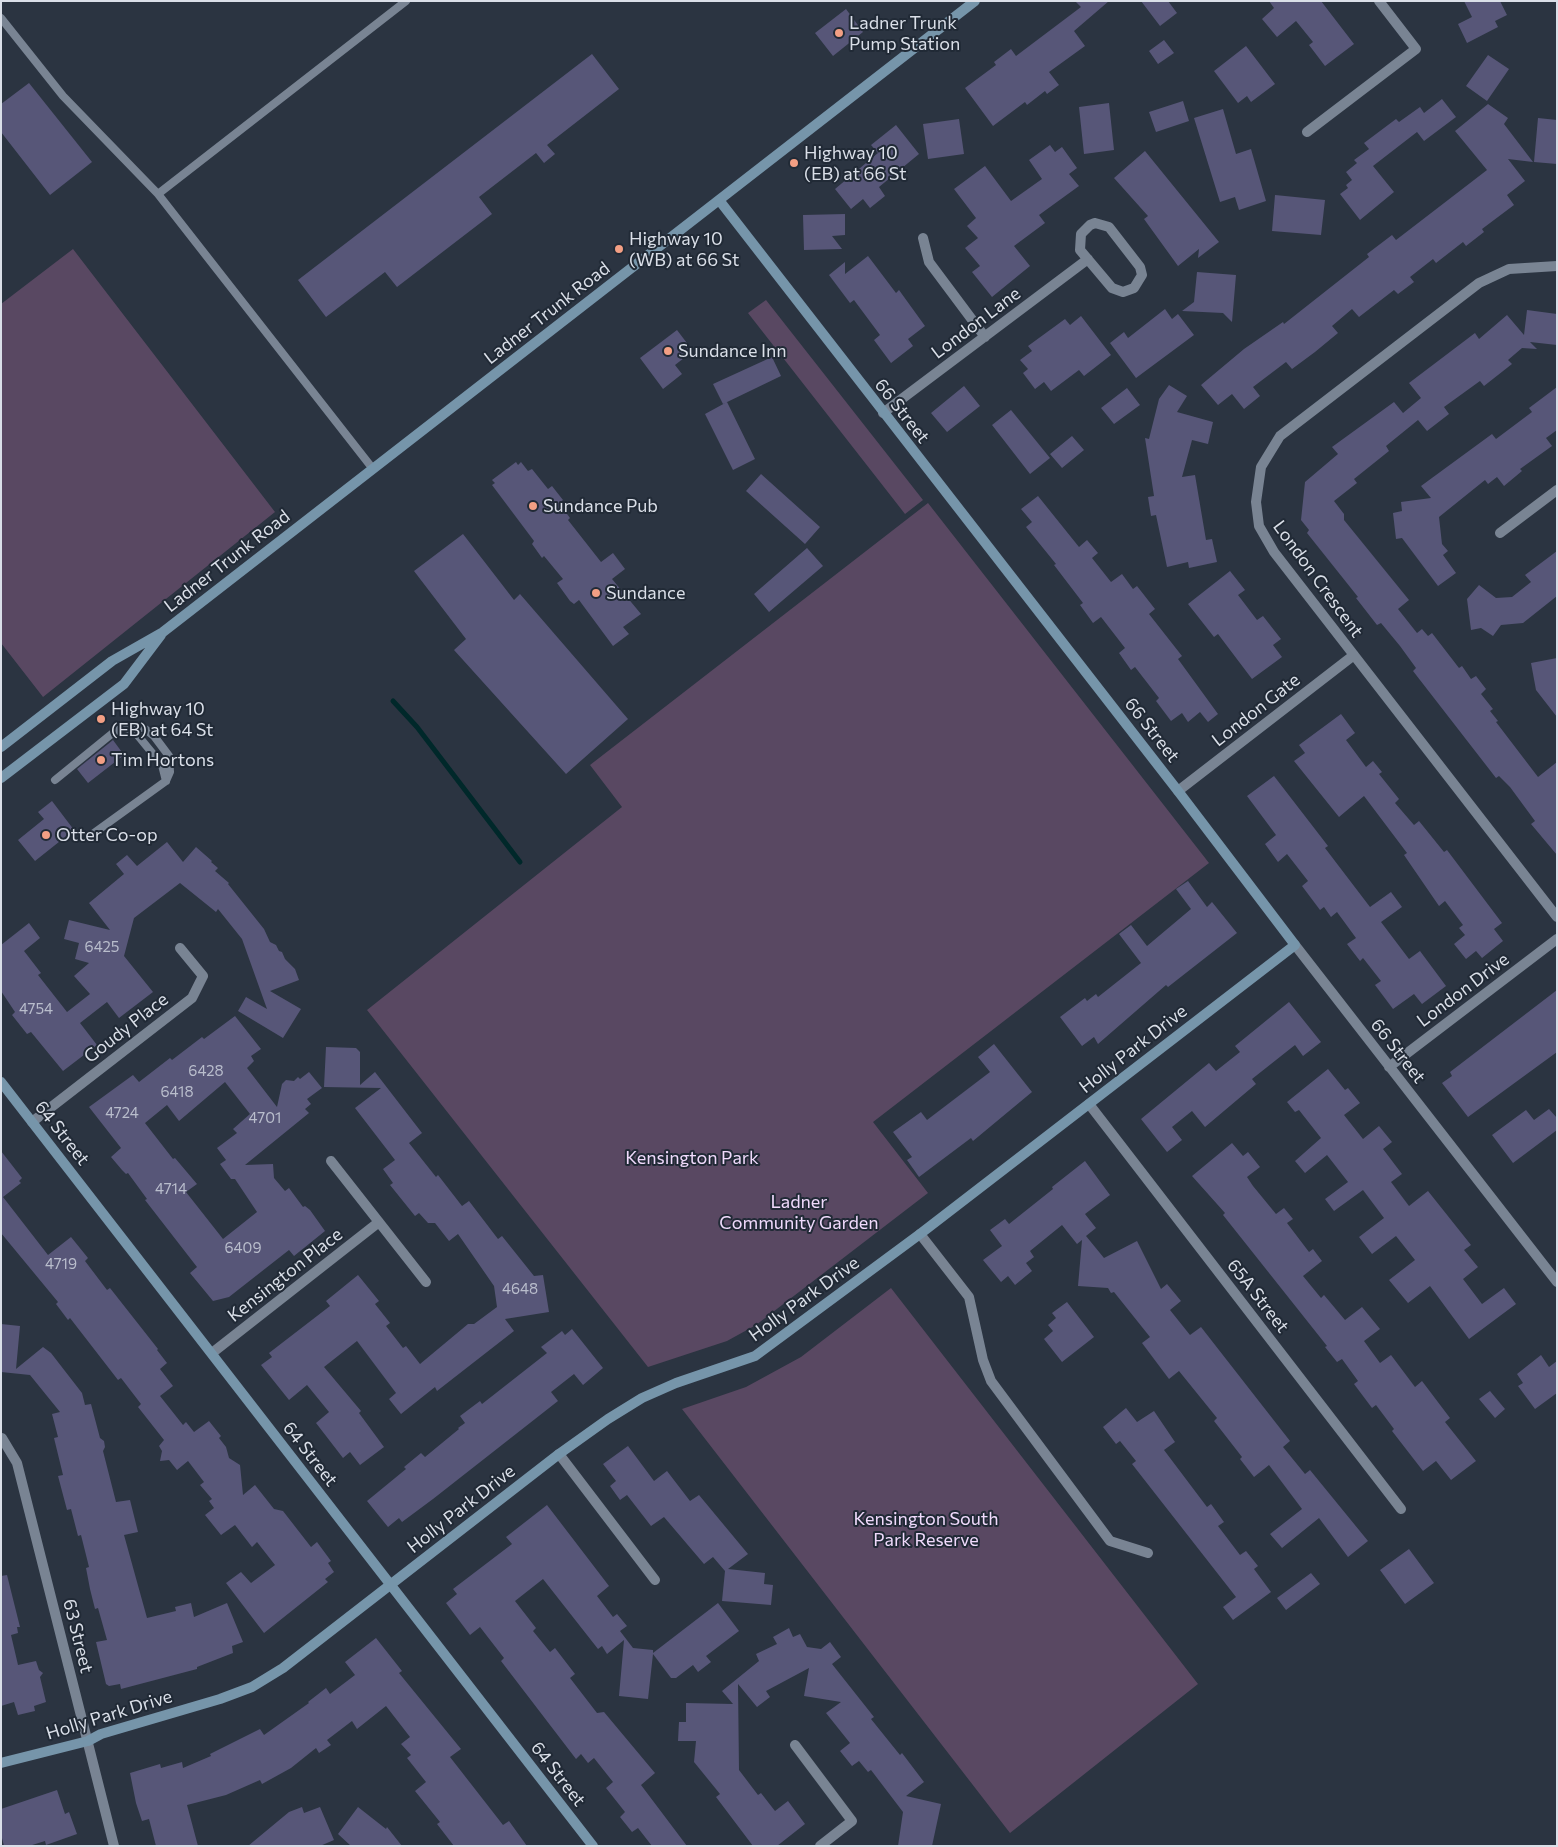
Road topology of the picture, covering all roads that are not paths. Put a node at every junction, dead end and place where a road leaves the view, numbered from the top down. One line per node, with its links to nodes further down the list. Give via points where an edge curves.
1 (406, 1): 6 (lane)
2 (975, 1): 7 (street, Ladner Trunk Road)
3 (1379, 1): 5 (street, via 1416,50)
4 (1, 18): 6 (lane, via 63,96)
5 (1308, 132)
6 (158, 194): 13 (lane)
7 (719, 200): 12 (street, 66 Street); 13 (street, Ladner Trunk Road)
8 (923, 238): 11 (street, via 929,262)
9 (1088, 259): 9 (street, via 1117,291 1128,291 1139,284 1140,267 1109,227 1103,224 1090,225 1080,234 1080,250); 11 (street, London Lane)
10 (1556, 264): 17 (street, London Crescent, via 1509,269 1478,283 1280,436 1261,467 1256,502 1259,526 1274,552)
11 (985, 336): 12 (street, London Lane)
12 (883, 413): 23 (street, 66 Street)
13 (373, 469): 16 (street, Ladner Trunk Road)
14 (1557, 490): 15 (street)
15 (1500, 533)
16 (163, 632): 19 (street, Ladner Trunk Road, via 112,661); 20 (street, Ladner Trunk Road, via 124,684)
17 (1354, 655): 23 (street, London Gate); 25 (street, London Crescent)
18 (124, 727): 21 (lane); 22 (lane, via 135,732 162,765); 22 (lane, via 136,726 154,736 168,756 170,772)
19 (1, 746)
20 (1, 778)
21 (55, 780)
22 (166, 781): 24 (lane)
23 (1178, 791): 27 (street, 66 Street)
24 (94, 833)
25 (1557, 917)
26 (1557, 939): 29 (street, London Drive)
27 (1295, 944): 29 (street, 66 Street); 31 (street, Holly Park Drive)
28 (180, 948): 32 (street, Goudy Place, via 203,976 192,998)
29 (1389, 1067): 37 (street, 66 Street)
30 (1, 1082): 32 (street, 64 Street)
31 (1089, 1104): 35 (street, Holly Park Drive); 41 (street, 65A Street)
32 (32, 1122): 38 (street, 64 Street)
33 (331, 1161): 34 (street)
34 (379, 1222): 36 (street); 38 (street, Kensington Place)
35 (920, 1234): 40 (street, Holly Park Drive, via 754,1356 642,1398); 42 (street, via 969,1297 991,1381 1110,1541)
36 (426, 1282)
37 (1557, 1282)
38 (212, 1353): 44 (street, 64 Street)
39 (2, 1438): 45 (street, 63 Street, via 17,1463)
40 (559, 1454): 43 (street); 44 (street, Holly Park Drive)
41 (1401, 1509)
42 (1148, 1554)
43 (655, 1580)
44 (390, 1585): 45 (street, Holly Park Drive, via 283,1668 252,1688 101,1734); 49 (street, 64 Street)
45 (88, 1741): 47 (street, Holly Park Drive); 48 (street, 63 Street)
46 (796, 1745): 50 (street, via 852,1821)
47 (1, 1763)
48 (114, 1846)
49 (593, 1846)
50 (820, 1846)

